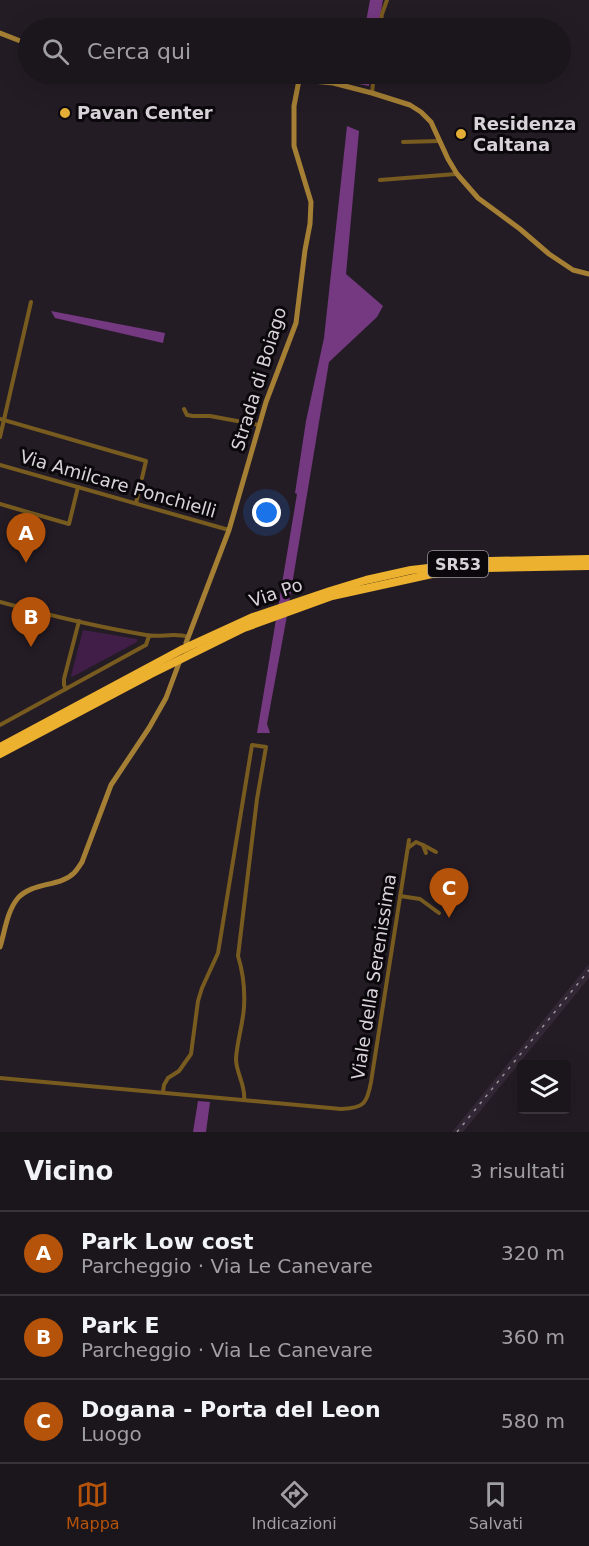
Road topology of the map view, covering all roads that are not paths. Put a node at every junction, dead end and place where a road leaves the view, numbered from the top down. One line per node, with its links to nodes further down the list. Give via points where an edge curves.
1 (387, 0): 2 (street)
2 (381, 18)
3 (0, 33): 4 (street)
4 (18, 40)
5 (298, 84): 17 (street, Strada di Boiago, via 294,146 311,202 310,224 296,324)
6 (333, 84): 8 (street)
7 (373, 84): 8 (street)
8 (372, 93): 9 (street, via 421,112 431,122)
9 (439, 141): 10 (street); 11 (street)
10 (403, 142)
11 (457, 174): 12 (street); 13 (street, via 478,198 549,254 573,270)
12 (380, 180)
13 (589, 274)
14 (31, 302): 16 (street)
15 (184, 409): 17 (street, via 186,415)
16 (2, 420): 18 (street); 20 (street, via 147,461)
17 (260, 425): 25 (street, Strada di Boiago)
18 (0, 437)
19 (0, 465): 22 (street, Via Amilcare Ponchielli)
20 (142, 478)
21 (140, 486): 23 (street)
22 (78, 487): 23 (street, Via Amilcare Ponchielli); 24 (street, via 69,524)
23 (136, 503): 25 (street, Via Amilcare Ponchielli)
24 (0, 504)
25 (229, 530): 31 (street, Strada di Boiago)
26 (589, 559): 35 (highway, Via Po / SR53, via 490,561 411,570 330,591 253,617 181,650)
27 (589, 567): 36 (highway, Via Po / SR53, via 486,568 432,574 332,596 244,628)
28 (0, 602): 29 (street)
29 (79, 621): 30 (street); 33 (street, via 64,679)
30 (149, 636): 31 (street, via 180,634); 33 (street, via 146,645)
31 (187, 640)
32 (179, 663): 44 (street, via 166,698 111,785 82,862 67,878 36,887 19,897 9,914)
33 (66, 690): 34 (street)
34 (0, 725)
35 (0, 747)
36 (0, 754)
37 (409, 840): 39 (street, Viale della Serenissima)
38 (423, 845): 39 (street, via 416,842); 40 (street); 41 (street)
39 (408, 848): 42 (street, Viale della Serenissima)
40 (436, 852)
41 (426, 853)
42 (400, 896): 43 (street, via 420,899); 47 (street, Viale della Serenissima, via 371,1082 363,1105 341,1109)
43 (439, 914)
44 (0, 947)
45 (0, 1078): 46 (street, Viale della Serenissima)
46 (163, 1092): 47 (street, Viale della Serenissima); 47 (street, via 168,1078 179,1071 191,1054 198,1001 218,953 252,745 266,747 238,956 244,1008 236,1059)
47 (244, 1100)

